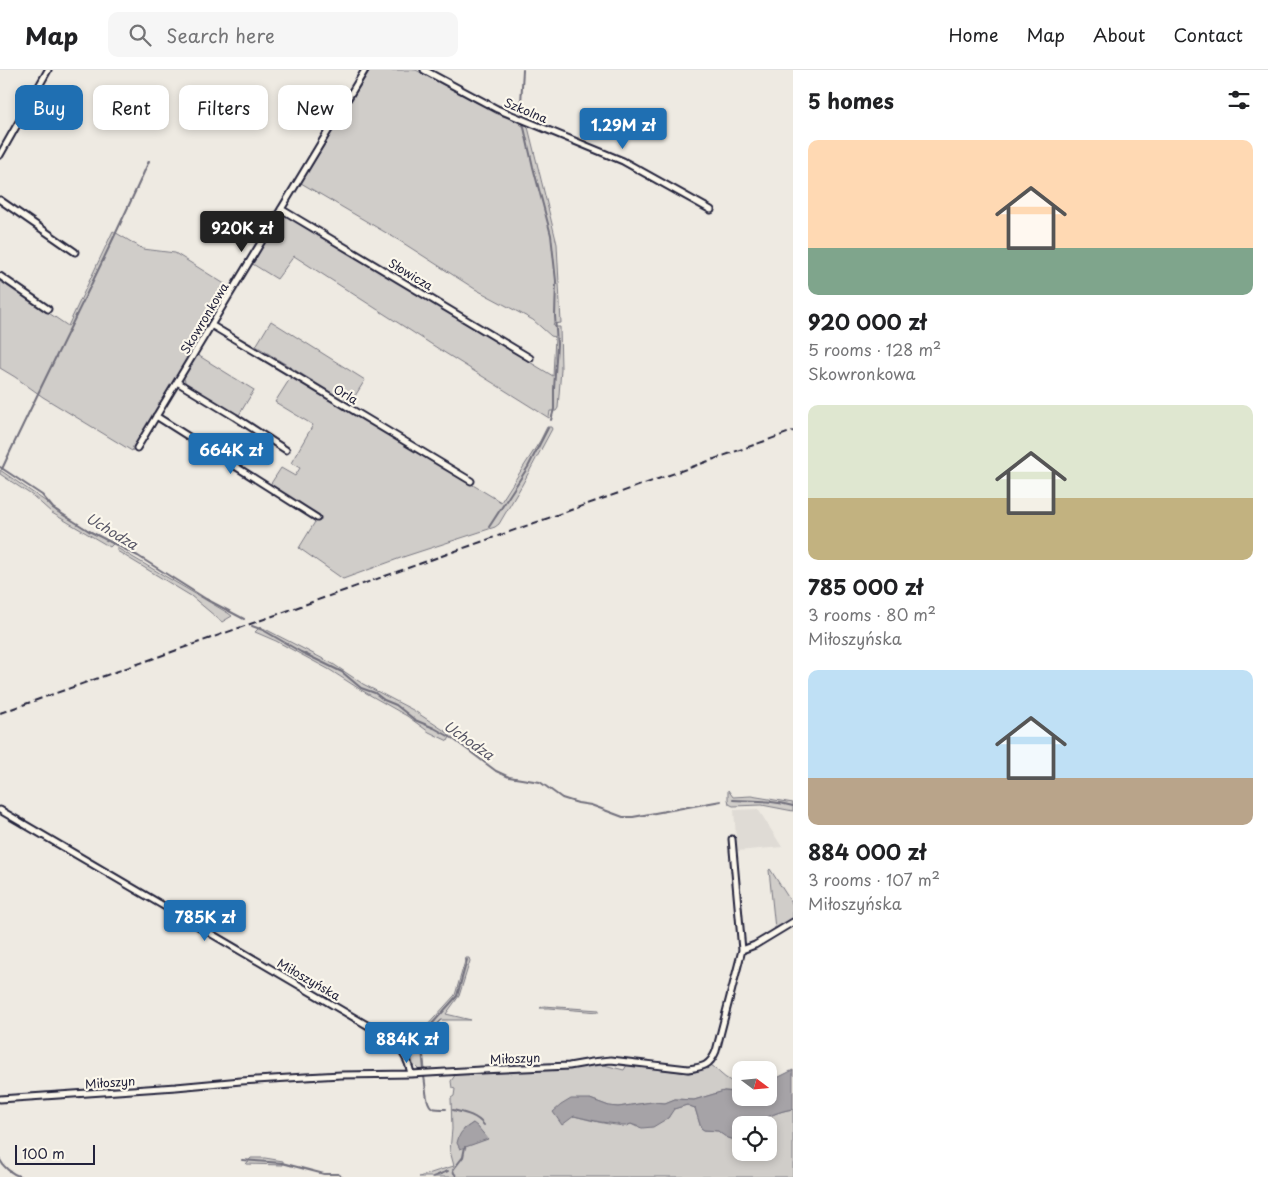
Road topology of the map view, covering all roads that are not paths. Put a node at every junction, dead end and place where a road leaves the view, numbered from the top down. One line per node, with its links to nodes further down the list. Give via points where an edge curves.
1 (48, 70): 4 (street)
2 (365, 70): 6 (street, Skowronkowa)
3 (424, 70): 7 (street, Szkolna, via 498,110 623,161)
4 (0, 155)
5 (0, 200): 8 (street)
6 (281, 209): 11 (street, Skowronkowa); 12 (street, Słowicza)
7 (711, 210)
8 (75, 252)
9 (0, 276): 10 (street)
10 (48, 309)
11 (211, 325): 13 (street, Skowronkowa); 17 (street, Orla)
12 (530, 358)
13 (177, 382): 14 (street, Skowronkowa); 16 (street)
14 (156, 416): 15 (street, Skowronkowa); 18 (street)
15 (137, 448)
16 (286, 450)
17 (471, 481)
18 (317, 518)
19 (0, 810): 23 (street, Miłoszyńska, via 389,1038 405,1055)
20 (732, 839): 22 (street, Miłoszyn)
21 (793, 922): 22 (street)
22 (742, 950): 23 (street, Miłoszyn, via 716,1051 712,1060 697,1068 610,1060 569,1066)
23 (411, 1074): 24 (street, Miłoszyn, via 241,1081)
24 (0, 1099)

